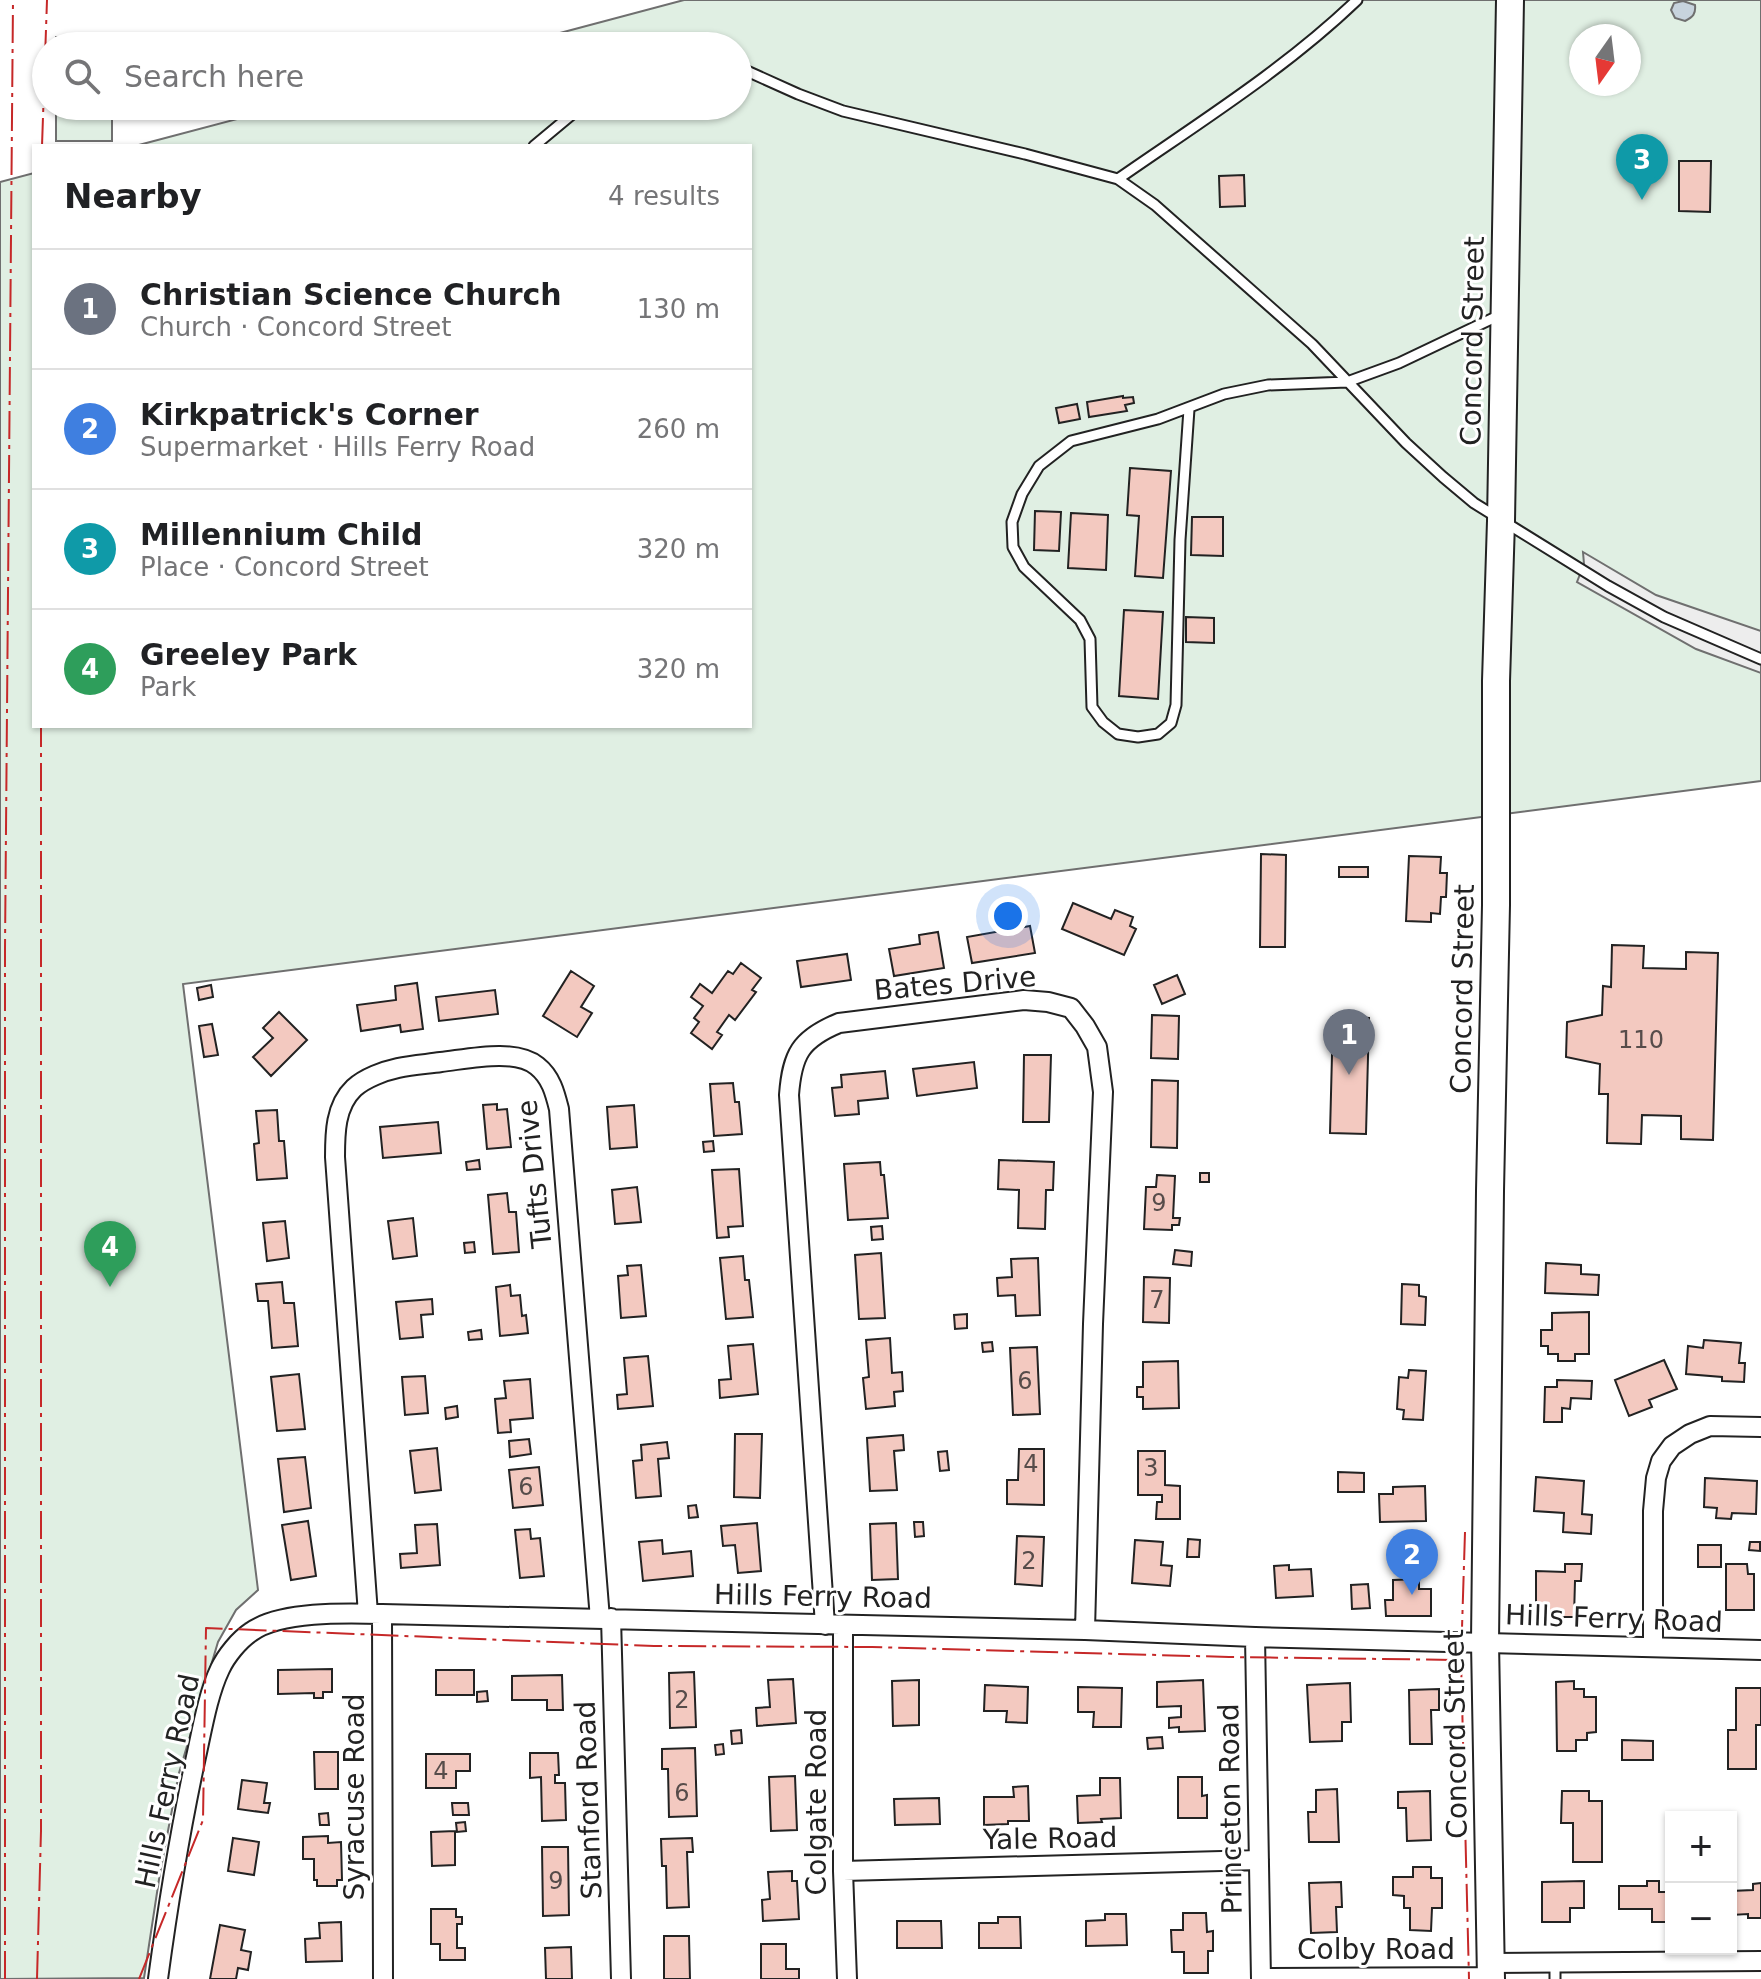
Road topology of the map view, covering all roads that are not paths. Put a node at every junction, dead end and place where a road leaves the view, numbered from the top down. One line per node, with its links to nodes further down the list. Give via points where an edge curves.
1 (1357, 0): 6 (lane, via 1279,67)
2 (1510, 0): 7 (main road, Concord Street)
3 (752, 73): 6 (lane, via 843,111)
4 (565, 120): 5 (lane)
5 (536, 144)
6 (1118, 179): 8 (lane, via 1230,270)
7 (1505, 313): 8 (lane); 10 (main road, Concord Street)
8 (1347, 382): 9 (lane, via 1268,385 1224,394); 10 (lane, via 1443,477)
9 (1189, 409): 9 (lane, via 1071,441 1039,466 1012,522 1013,547 1024,567 1080,620 1090,639 1092,707 1118,734 1158,734 1171,723 1176,705)
10 (1501, 521): 11 (lane, via 1664,617); 18 (main road, Concord Street)
11 (1761, 659)
12 (1761, 1427): 19 (street, via 1710,1426 1672,1446 1661,1461 1653,1511)
13 (375, 1614): 14 (street, Hills Ferry Road); 14 (street, Tufts Drive, via 335,1157 339,1110 353,1089 396,1068 490,1056 536,1065 552,1084 559,1109); 27 (street, Hills Ferry Road, via 274,1621 251,1631 220,1669 191,1780); 28 (street, Syracuse Road)
14 (605, 1619): 15 (street, Hills Ferry Road); 29 (street, Stanford Road)
15 (834, 1625): 16 (street, Hills Ferry Road); 16 (street, Bates Drive, via 791,1071 800,1050 817,1032 839,1023 1024,1000 1071,1008 1097,1047 1103,1092); 22 (street, Colgate Road)
16 (1085, 1630): 17 (street, Hills Ferry Road)
17 (1255, 1637): 18 (street, Hills Ferry Road); 21 (street, Princeton Road)
18 (1485, 1642): 19 (street, Hills Ferry Road); 25 (main road, Concord Street)
19 (1653, 1647): 20 (street, Hills Ferry Road)
20 (1761, 1650)
21 (1259, 1860): 22 (street, Yale Road); 26 (street, Princeton Road)
22 (843, 1871): 30 (street, Colgate Road)
23 (1761, 1961): 24 (street, Colby Road)
24 (1555, 1970): 25 (street, Colby Road)
25 (1491, 1973): 26 (street, Colby Road)
26 (1261, 1978)
27 (158, 1979)
28 (383, 1979)
29 (621, 1979)
30 (847, 1979)

